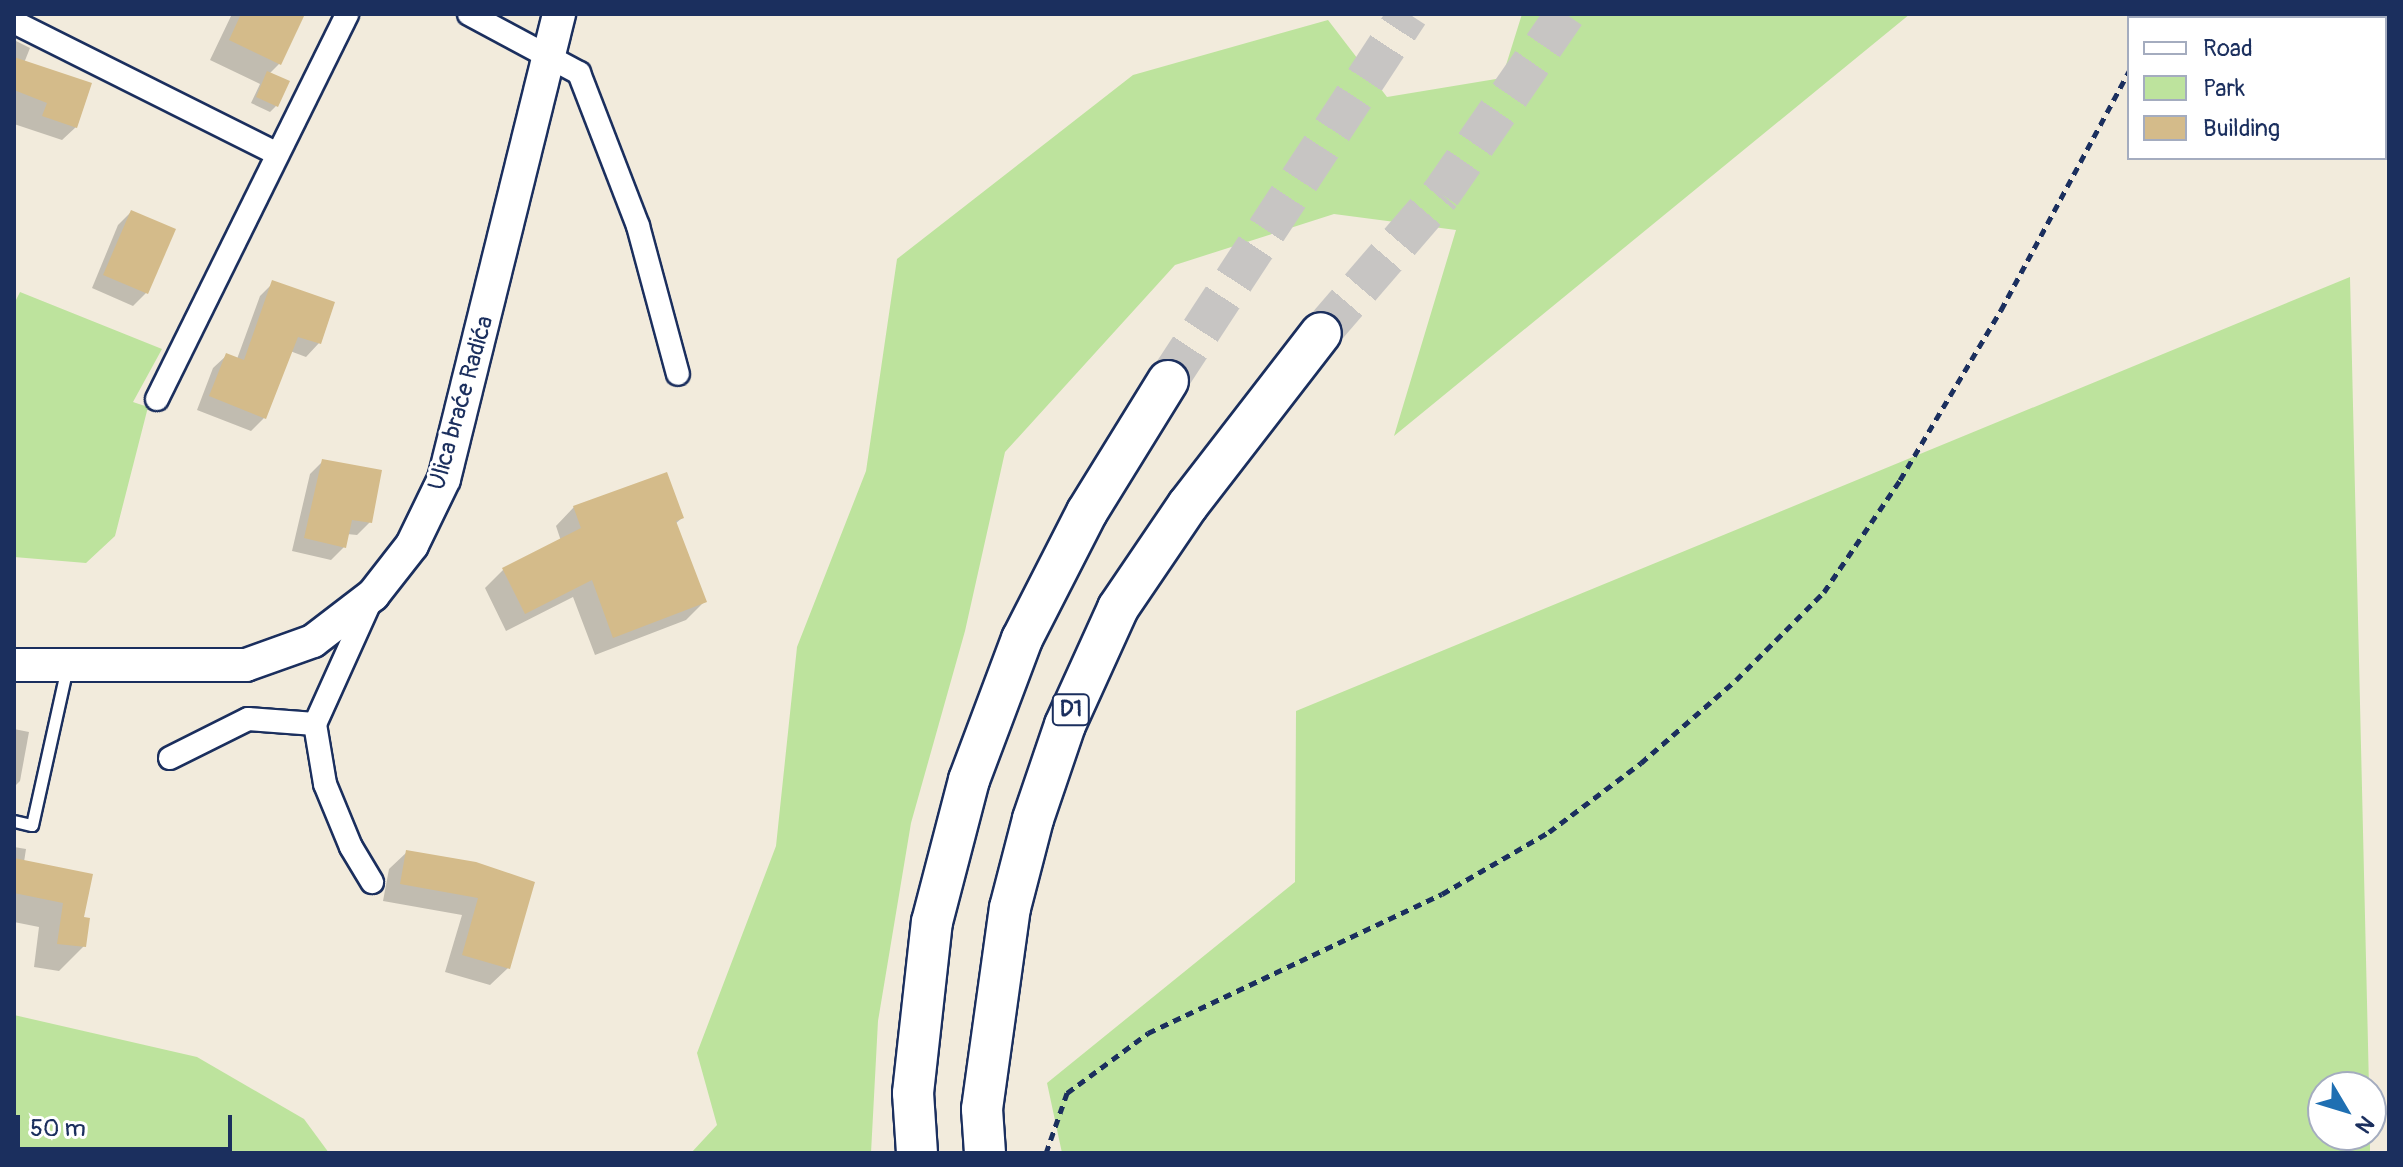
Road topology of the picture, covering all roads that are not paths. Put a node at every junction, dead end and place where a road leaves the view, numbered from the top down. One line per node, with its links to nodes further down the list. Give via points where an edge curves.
1 (347, 14): 6 (street)
2 (469, 14): 5 (street)
3 (559, 14): 5 (main road, Ulica braće Radića)
4 (14, 22): 6 (street)
5 (549, 57): 8 (street, via 579,73 601,121 638,226); 11 (main road, Ulica braće Radića, via 444,479 412,545)
6 (276, 153): 10 (street)
7 (1321, 333): 19 (highway, D1, via 1188,505 1118,608 1065,725 1010,908 982,1109)
8 (678, 374)
9 (1168, 381): 18 (highway, via 1087,512 1022,639 969,780 932,922 913,1093)
10 (157, 399)
11 (373, 595): 13 (main road, Ulica braće Radića, via 313,641 246,665); 14 (street)
12 (14, 665): 13 (main road, Ulica braće Radića)
13 (68, 666): 16 (lane, via 32,825)
14 (315, 724): 15 (street, via 248,719); 17 (street, via 325,784)
15 (170, 758)
16 (14, 821)
17 (372, 882)
18 (917, 1153)
19 (985, 1153)

